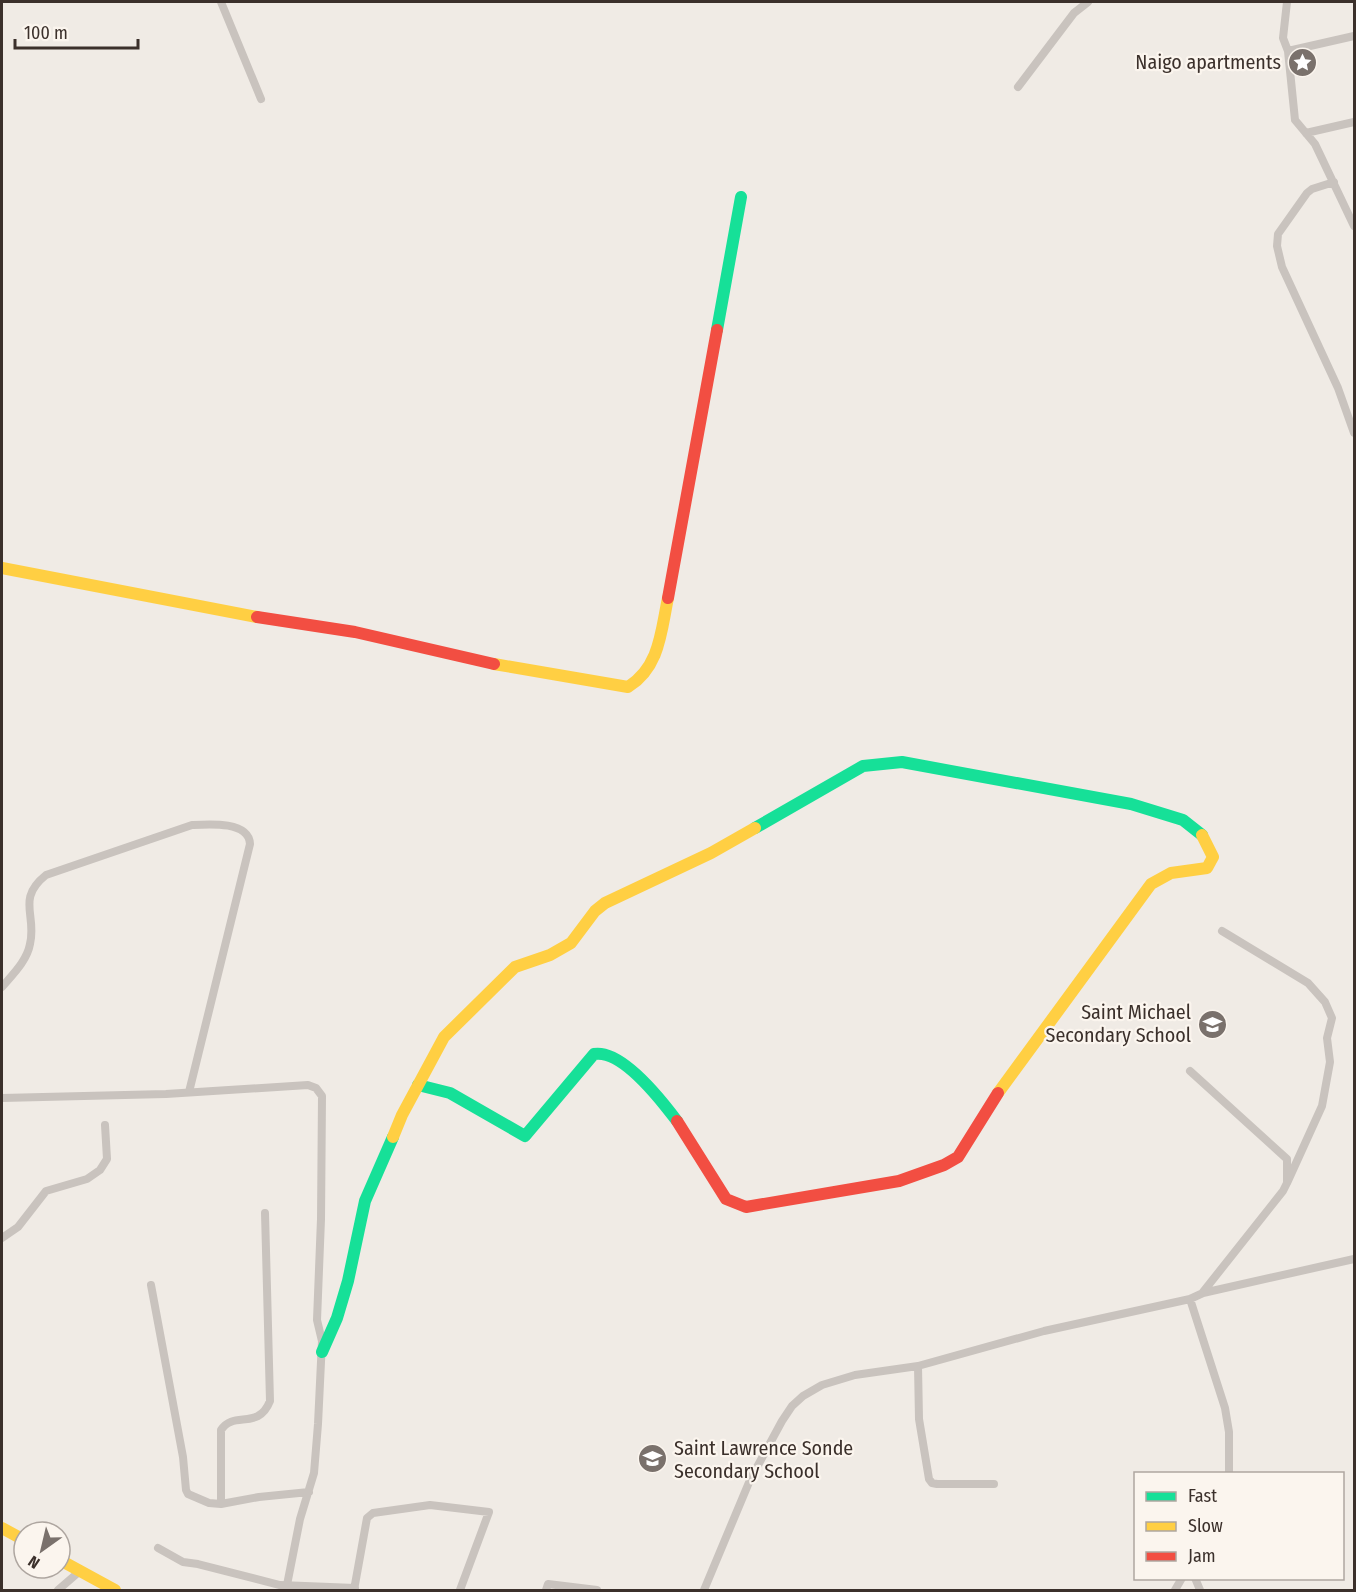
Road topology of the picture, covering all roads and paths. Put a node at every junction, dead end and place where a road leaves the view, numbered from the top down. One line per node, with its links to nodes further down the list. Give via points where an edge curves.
1 (221, 2): 7 (street)
2 (1088, 2): 6 (street, via 1074,13)
3 (1287, 2): 5 (street, via 1282,38)
4 (1354, 36): 5 (street)
5 (1288, 51): 9 (street, via 1295,120)
6 (1017, 87)
7 (261, 99)
8 (1354, 122): 9 (street)
9 (1306, 133): 10 (street)
10 (1334, 182): 12 (street); 13 (street, via 1307,193 1278,234 1277,246 1282,267)
11 (741, 197): 14 (street, via 658,650 641,680 628,687 487,663 355,632 237,614)
12 (1354, 226)
13 (1354, 432)
14 (2, 568)
15 (1222, 931): 22 (street, via 1308,983 1325,1002 1332,1018 1322,1106)
16 (2, 987): 19 (street, via 30,947 30,895 46,875 192,825 235,827 245,832 250,844)
17 (1190, 1071): 22 (street, via 1287,1159)
18 (418, 1085): 18 (street, via 444,1037 515,967 571,943 605,903 721,848 863,766 902,762 1131,804 1183,820 1200,832 1213,857 1207,868 1171,872 1151,884 993,1100 958,1157 899,1181 746,1207 738,1204 726,1198 662,1099 607,1054 594,1054 525,1136 450,1093); 29 (street, via 365,1201 340,1309)
19 (189, 1092): 20 (street); 29 (street, via 308,1085 322,1096 317,1320)
20 (2, 1098)
21 (105, 1125): 24 (street, via 107,1159 100,1170 87,1179 46,1191 18,1227)
22 (1287, 1183): 27 (street)
23 (265, 1214): 34 (street, via 270,1401 256,1418 226,1423 221,1430)
24 (2, 1239)
25 (1354, 1259): 27 (street)
26 (151, 1285): 34 (street, via 186,1490 196,1499)
27 (1203, 1293): 28 (street)
28 (1190, 1299): 30 (street, via 1044,1331); 31 (street, via 1225,1408)
29 (322, 1352): 33 (street, via 314,1473)
30 (918, 1366): 32 (street, via 919,1419 929,1479 937,1484); 45 (street, via 855,1375 822,1385 792,1406 750,1480)
31 (1229, 1472)
32 (994, 1484)
33 (309, 1492): 34 (street); 38 (street)
34 (221, 1504)
35 (158, 1548): 38 (street, via 183,1562)
36 (72, 1566): 37 (street)
37 (81, 1571): 40 (street); 41 (street)
38 (287, 1588): 39 (street)
39 (355, 1589): 42 (street, via 367,1518 373,1513 430,1505 489,1512)
40 (59, 1590)
41 (115, 1590)
42 (460, 1590)
43 (546, 1590): 44 (street, via 548,1584)
44 (597, 1590)
45 (704, 1590)

